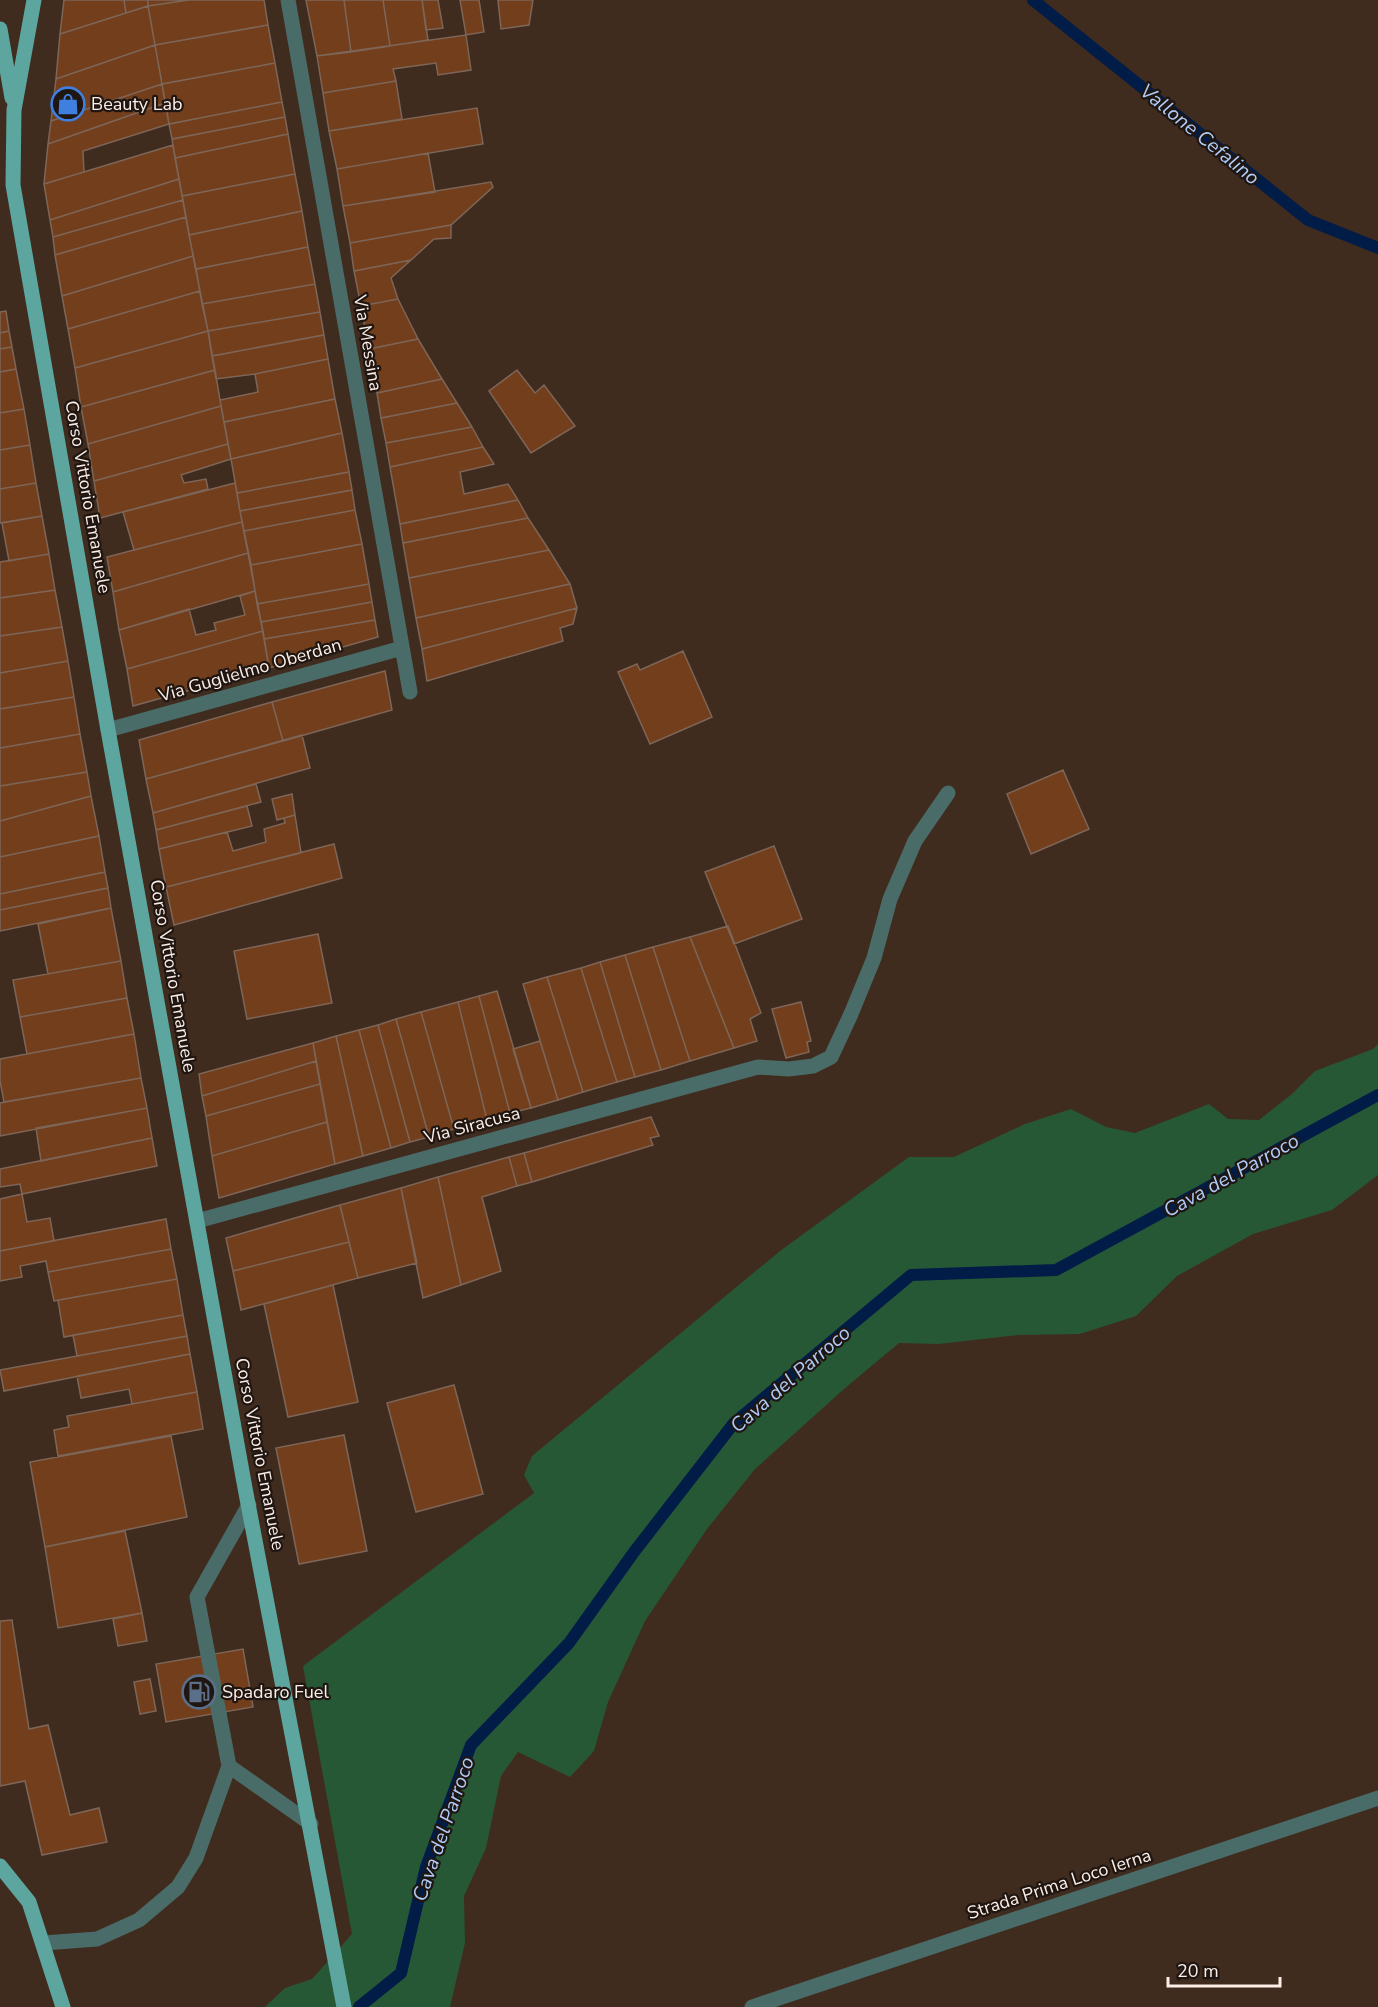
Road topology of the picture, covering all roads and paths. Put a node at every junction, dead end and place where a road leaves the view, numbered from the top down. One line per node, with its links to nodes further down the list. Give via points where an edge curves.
1 (34, 0): 4 (main road, Corso Vittorio Emanuele)
2 (288, 0): 5 (street, Via Messina)
3 (0, 29): 4 (main road)
4 (7, 112): 7 (main road, Corso Vittorio Emanuele, via 13,185)
5 (402, 648): 6 (street, Via Messina); 7 (street, Via Guglielmo Oberdan)
6 (410, 692)
7 (108, 730): 9 (main road, Corso Vittorio Emanuele)
8 (948, 793): 9 (street, Via Siracusa, via 915,841 890,899 874,958 831,1058 813,1066 789,1069 758,1067)
9 (197, 1221): 10 (main road, Corso Vittorio Emanuele)
10 (249, 1505): 11 (street, via 197,1597); 13 (main road, Corso Vittorio Emanuele)
11 (229, 1766): 13 (street); 15 (street, via 196,1858 178,1887 139,1920 97,1939)
12 (1378, 1798): 18 (street, Strada Prima Loco Ierna)
13 (311, 1824): 17 (main road, Corso Vittorio Emanuele)
14 (0, 1866): 15 (main road, via 29,1902)
15 (44, 1944): 16 (main road)
16 (63, 2007)
17 (344, 2007)
18 (752, 2007)

